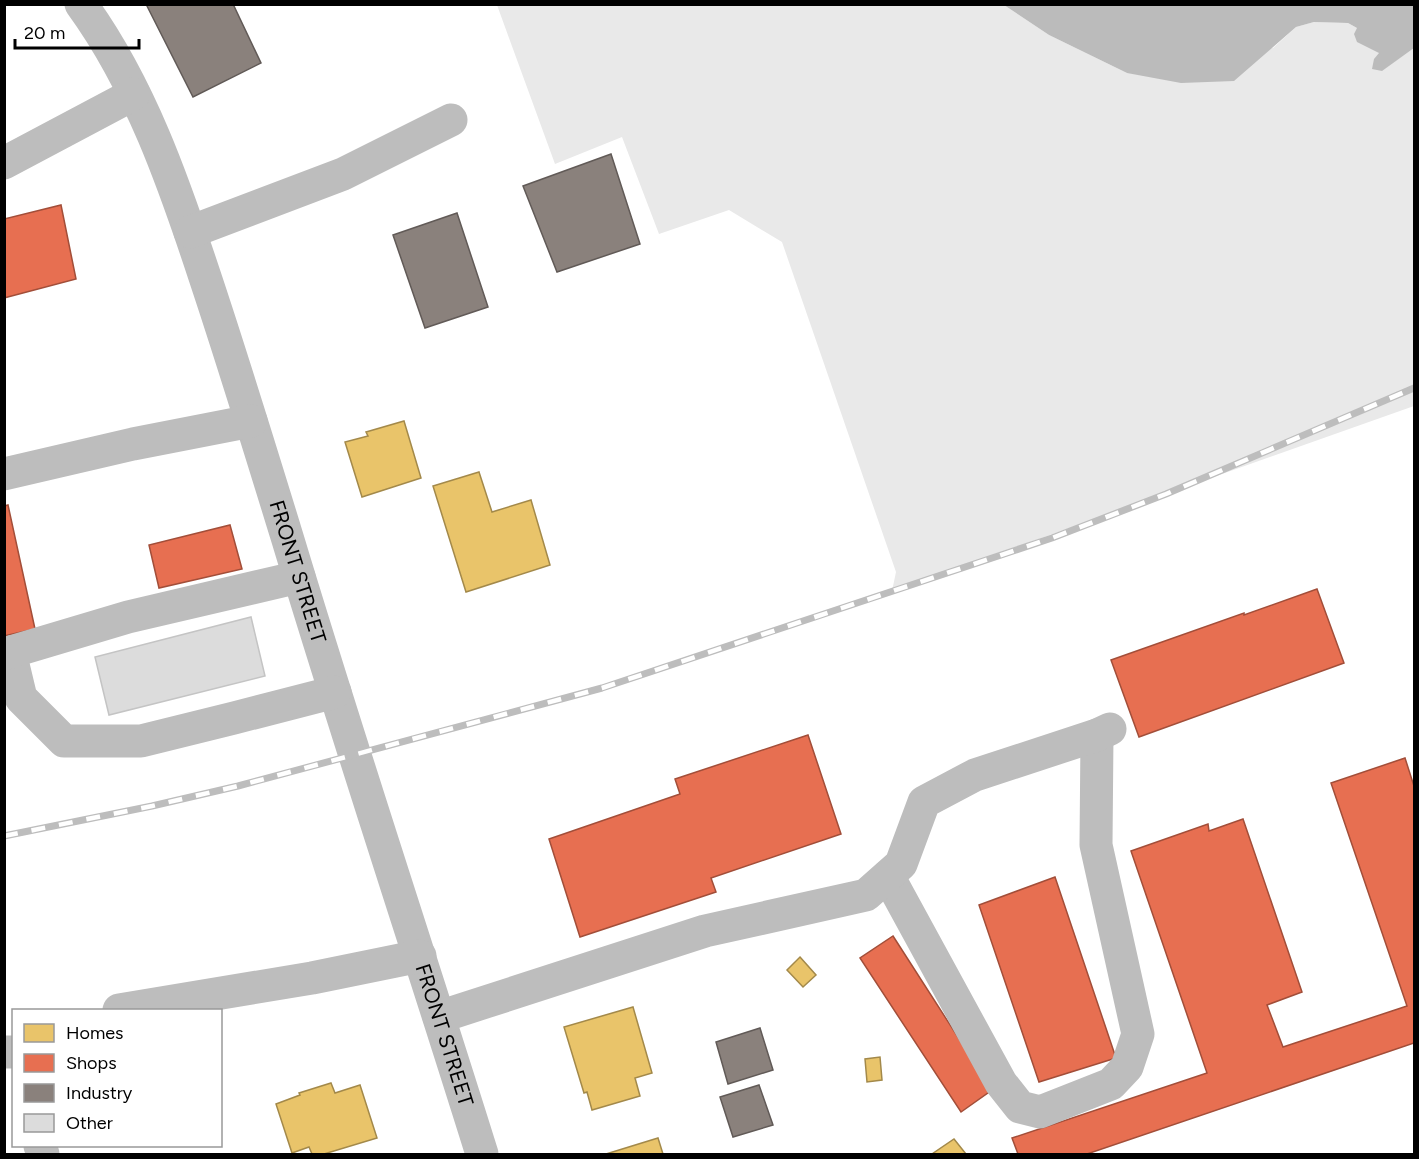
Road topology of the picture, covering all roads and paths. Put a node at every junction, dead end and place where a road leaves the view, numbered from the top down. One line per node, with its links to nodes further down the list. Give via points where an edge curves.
1 (81, 4): 2 (street, FRONT STREET)
2 (134, 94): 4 (street); 5 (street, FRONT STREET)
3 (451, 120): 5 (street, via 344,174)
4 (4, 163)
5 (190, 232): 6 (street, FRONT STREET)
6 (251, 421): 7 (street); 8 (street, FRONT STREET)
7 (4, 474)
8 (299, 577): 9 (street, via 128,618); 10 (street, FRONT STREET)
9 (7, 653): 10 (street, via 21,698 64,741 141,741)
10 (335, 692): 12 (street, FRONT STREET)
11 (888, 876): 11 (street, via 901,864 924,802 975,775 1103,732 1096,845 1138,1034 1127,1067 1112,1084 1040,1112 1020,1107 1001,1083); 14 (street, via 866,895 705,931)
12 (420, 956): 13 (street); 14 (street, FRONT STREET)
13 (131, 1009)
14 (439, 1017): 15 (street, FRONT STREET)
15 (482, 1155)

